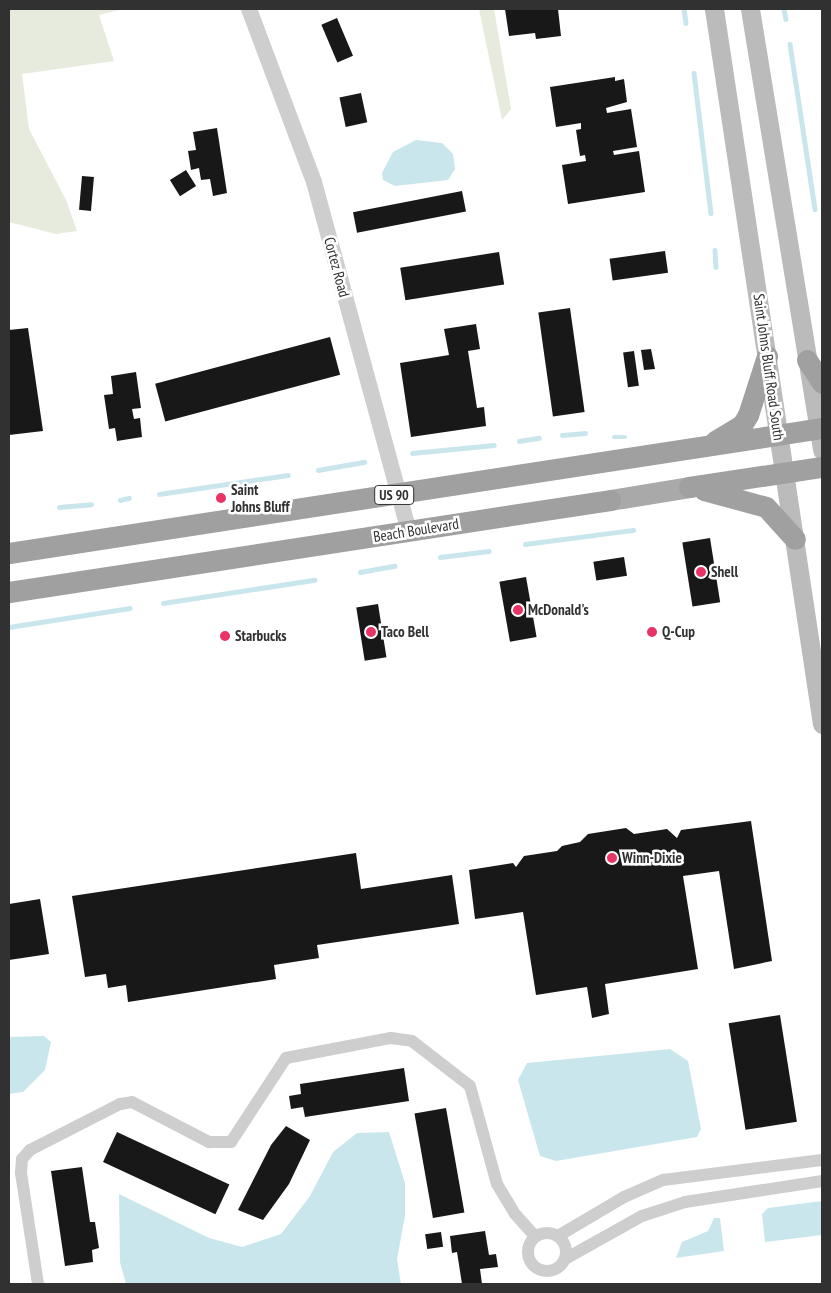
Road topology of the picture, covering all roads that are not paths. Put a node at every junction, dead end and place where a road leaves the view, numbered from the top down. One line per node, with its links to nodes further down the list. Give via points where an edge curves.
1 (249, 9): 14 (street, Cortez Road, via 314,182)
2 (714, 9): 4 (main road, Saint Johns Bluff Road South)
3 (750, 9): 5 (main road)
4 (767, 356): 8 (main road, Saint Johns Bluff Road South); 9 (highway, via 742,425)
5 (807, 360): 6 (highway); 7 (main road)
6 (822, 383)
7 (820, 428): 8 (highway, US 90); 10 (main road)
8 (778, 435): 9 (highway, US 90); 12 (main road, Saint Johns Bluff Road South)
9 (709, 446): 14 (highway, US 90)
10 (822, 450)
11 (822, 467): 12 (highway, Beach Boulevard)
12 (784, 472): 13 (highway, Beach Boulevard); 17 (main road, Saint Johns Bluff Road South)
13 (689, 487): 15 (main road, Beach Boulevard); 17 (highway, via 746,499 766,507)
14 (399, 494): 16 (street, Cortez Road); 18 (highway, US 90)
15 (610, 500): 16 (highway, Beach Boulevard)
16 (409, 531): 19 (highway, Beach Boulevard)
17 (795, 539): 20 (main road, Saint Johns Bluff Road South)
18 (9, 553)
19 (9, 592)
20 (822, 724)
21 (822, 1160): 24 (street, via 663,1180 624,1197)
22 (822, 1181): 25 (street, via 685,1202 642,1216)
23 (535, 1236): 24 (street, via 546,1233); 26 (street, via 528,1247 528,1259); 27 (street, via 515,1214 498,1184 470,1086 412,1041 391,1038 286,1058 231,1142 209,1142 132,1102 120,1104 30,1150 22,1159 21,1173)
24 (558, 1236): 25 (street, via 565,1246)
25 (565, 1259): 26 (street)
26 (549, 1278)
27 (38, 1284)

